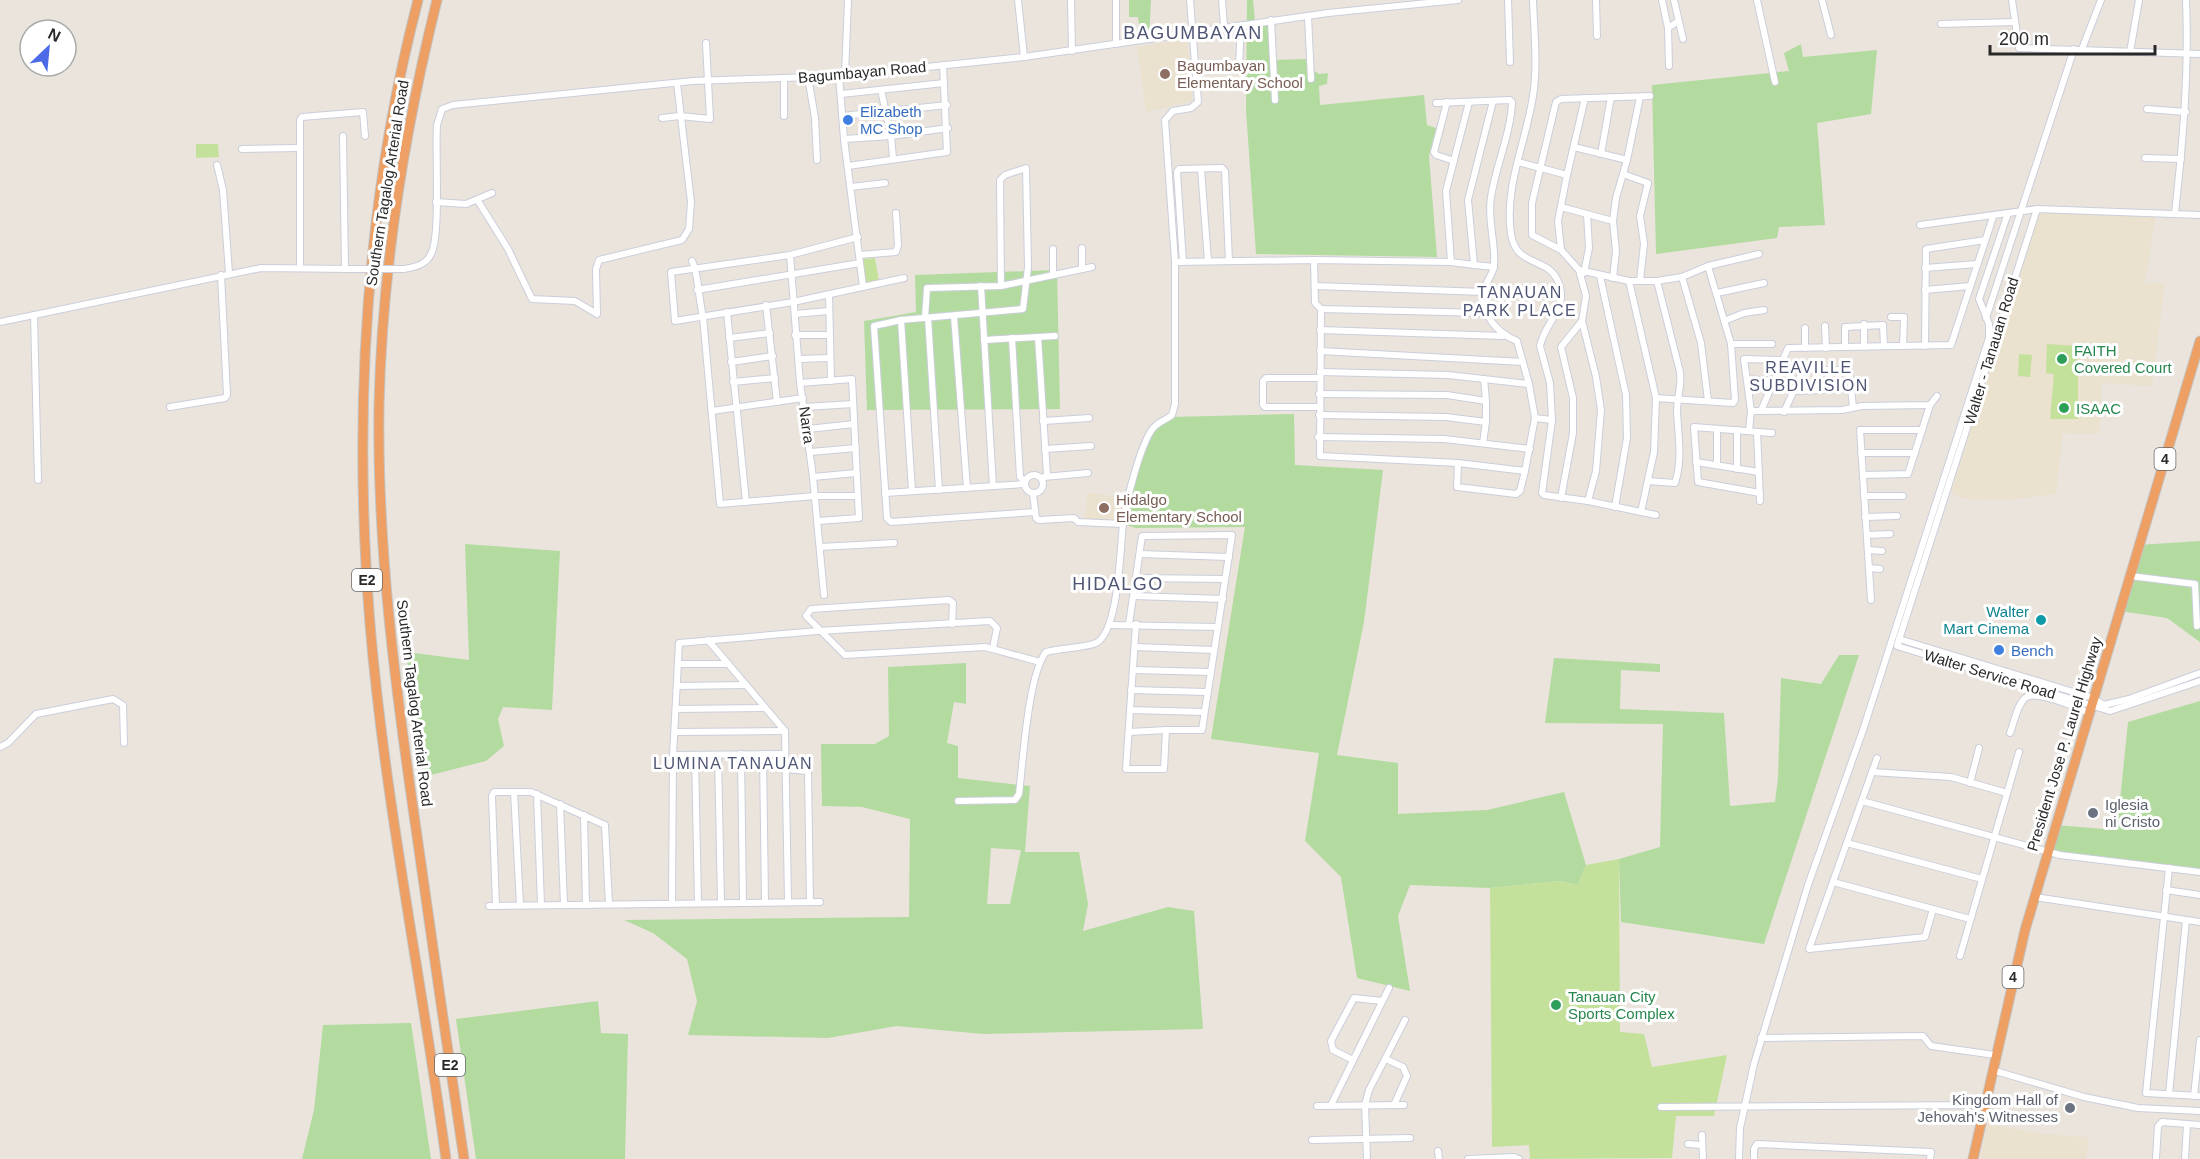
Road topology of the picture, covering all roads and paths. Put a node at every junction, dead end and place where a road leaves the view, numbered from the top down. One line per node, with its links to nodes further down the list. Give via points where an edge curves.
1 (418, 0): 429 (highway, Southern Tagalog Arterial Road / E2, via 390,123 377,211 368,288 362,457 365,557 375,671)
2 (437, 0): 430 (highway, Southern Tagalog Arterial Road / E2, via 408,129 387,281 379,405 381,507 395,683)
3 (848, 0): 46 (street)
4 (1018, 0): 41 (street)
5 (1071, 0): 37 (street)
6 (1116, 0): 35 (street)
7 (1190, 0): 30 (street)
8 (1222, 0): 28 (street)
9 (1458, 0): 21 (street, Bagumbayan Road)
10 (1508, 0): 42 (street)
11 (1533, 0): 88 (street, via 1534,92)
12 (1596, 0): 32 (street)
13 (1662, 0): 29 (street)
14 (1674, 0): 24 (street)
15 (1757, 0): 51 (street)
16 (1822, 0): 31 (street)
17 (2012, 0): 25 (street)
18 (2101, 0): 36 (street)
19 (2139, 0): 38 (street)
20 (2186, 0): 39 (street)
21 (1418, 3): 22 (street, Bagumbayan Road)
22 (1308, 16): 23 (street, Bagumbayan Road); 49 (street)
23 (1271, 20): 27 (street, Bagumbayan Road); 60 (street)
24 (1677, 22): 29 (street); 33 (street)
25 (2015, 22): 26 (street); 36 (street, via 2019,48)
26 (1941, 24)
27 (1241, 25): 28 (street, Bagumbayan Road); 44 (street)
28 (1224, 27): 30 (street, Bagumbayan Road)
29 (1668, 28): 45 (street)
30 (1192, 33): 35 (street, Bagumbayan Road); 123 (street, via 1198,102 1191,108 1173,111 1165,120)
31 (1831, 35)
32 (1597, 36)
33 (1683, 39)
34 (706, 43): 50 (street)
35 (1116, 44): 37 (street, Bagumbayan Road)
36 (2078, 49): 38 (street); 102 (street)
37 (1072, 51): 41 (street, Bagumbayan Road)
38 (2130, 52): 39 (street)
39 (2188, 54): 40 (street); 68 (street)
40 (2200, 54)
41 (1024, 57): 43 (street, Bagumbayan Road)
42 (1510, 62)
43 (943, 65): 46 (street, Bagumbayan Road); 53 (street)
44 (1239, 66)
45 (1669, 66)
46 (842, 75): 47 (street, Bagumbayan Road); 55 (street)
47 (808, 77): 48 (street, Bagumbayan Road); 85 (street)
48 (784, 78): 50 (street, Bagumbayan Road); 70 (street)
49 (1311, 79)
50 (710, 81): 52 (street, Bagumbayan Road); 69 (street, via 711,118)
51 (1775, 82)
52 (677, 83): 69 (street); 99 (street, Bagumbayan Road, via 442,109 437,125)
53 (944, 83): 54 (street); 65 (street)
54 (881, 90): 55 (street); 67 (street)
55 (841, 94): 71 (street)
56 (1650, 96): 57 (street)
57 (1640, 97): 59 (street); 87 (street)
58 (1585, 98): 59 (street); 78 (street); 91 (street, via 1556,102)
59 (1611, 98): 81 (street)
60 (1275, 100)
61 (1493, 101): 63 (street); 127 (street, via 1468,200); 130 (street, via 1510,100 1513,104 1490,199)
62 (1447, 102): 63 (street); 64 (street); 86 (street, via 1434,152)
63 (1469, 102): 86 (street)
64 (1436, 103)
65 (947, 105): 67 (street); 73 (street)
66 (2147, 110): 68 (street)
67 (886, 112): 71 (street); 76 (street)
68 (2186, 112): 84 (street)
69 (680, 116): 72 (street); 98 (street, via 691,202 687,236 599,260 597,314 575,301 532,299 508,249)
70 (784, 116)
71 (842, 116): 77 (street)
72 (662, 118)
73 (948, 128): 76 (street); 82 (street, via 947,152)
74 (343, 136): 133 (street)
75 (365, 136): 79 (street, via 363,112 302,117)
76 (891, 136): 77 (street); 82 (street)
77 (844, 139): 90 (street)
78 (1574, 147): 81 (street); 94 (street)
79 (298, 148): 80 (street); 131 (street)
80 (243, 149)
81 (1601, 153): 87 (street)
82 (893, 158): 90 (street)
83 (2145, 158): 84 (street)
84 (2181, 159): 105 (street)
85 (817, 160)
86 (1454, 160): 124 (street, via 1446,191)
87 (1627, 160): 93 (street)
88 (1518, 162): 91 (street); 242 (street, via 1510,194 1511,237 1516,251 1547,268 1562,291 1561,305 1540,346 1550,383)
89 (217, 165): 137 (street)
90 (848, 166): 96 (street)
91 (1540, 168): 94 (street); 115 (street, via 1532,203 1532,235)
92 (1202, 169): 121 (street); 122 (street, via 1225,171); 123 (street, via 1179,169 1176,176)
93 (1623, 174): 109 (street); 147 (street, via 1648,183 1640,216 1644,244)
94 (1567, 175): 100 (street)
95 (885, 183): 96 (street)
96 (851, 187): 111 (street)
97 (492, 193): 98 (street)
98 (478, 201): 99 (street)
99 (435, 202): 133 (street, Bagumbayan Road, bridge, via 432,253 426,261 404,269)
100 (1561, 207): 106 (street); 115 (street)
101 (2037, 209): 102 (street); 105 (street); 322 (street, Walter - Tanauan Road)
102 (2020, 212): 104 (street); 174 (street)
103 (896, 213): 118 (street, via 896,252)
104 (2008, 213): 108 (street); 174 (street, via 1979,299)
105 (2175, 213): 107 (street)
106 (1587, 214): 109 (street); 136 (street, via 1589,248)
107 (2200, 215)
108 (1993, 217): 110 (street); 112 (street)
109 (1613, 220): 144 (street)
110 (1920, 225)
111 (858, 237): 117 (street); 118 (street)
112 (1985, 240): 126 (street); 132 (street, via 1926,249)
113 (1082, 248): 135 (street)
114 (1053, 249): 140 (street)
115 (1561, 250): 136 (street)
116 (1759, 254): 128 (street)
117 (790, 255): 134 (street); 139 (street, Narra)
118 (859, 255): 125 (street)
119 (1314, 260): 122 (street); 124 (street); 153 (street)
120 (692, 261): 134 (street)
121 (1208, 261): 122 (street); 123 (street)
122 (1229, 261)
123 (1179, 262): 298 (street, via 1175,404 1172,415 1159,421 1148,436)
124 (1451, 262): 127 (street)
125 (860, 263): 139 (street); 150 (street)
126 (1977, 264): 132 (street); 154 (street)
127 (1474, 265): 130 (street)
128 (1708, 266): 142 (street); 158 (street)
129 (1092, 267): 135 (street)
130 (1494, 267): 157 (street)
131 (300, 268): 133 (street); 137 (street)
132 (1925, 268): 156 (street)
133 (349, 269)
134 (697, 269): 155 (street); 171 (street, via 671,272 675,321)
135 (1082, 269): 140 (street)
136 (1582, 271): 141 (street); 176 (street, via 1586,296)
137 (230, 273): 138 (street)
138 (221, 275): 169 (street); 230 (street, via 227,395)
139 (793, 275): 155 (street); 160 (street, Narra)
140 (1053, 275): 145 (street)
141 (1600, 276): 144 (street); 291 (street, via 1626,395 1627,438)
142 (1682, 277): 148 (street); 225 (street, via 1701,343)
143 (904, 278): 150 (street)
144 (1613, 278): 146 (street)
145 (1026, 281): 152 (street); 152 (street, via 1026,168 1000,180); 167 (street, via 1021,311)
146 (1629, 281): 147 (street); 223 (street)
147 (1640, 281): 148 (street)
148 (1657, 281): 224 (street, via 1680,372)
149 (1764, 283): 158 (street)
150 (863, 286): 159 (street)
151 (981, 286): 152 (street); 167 (street); 173 (street, via 927,288)
152 (1000, 286)
153 (1315, 286): 157 (street); 162 (street, via 1315,303)
154 (1970, 286): 156 (street); 195 (street, via 1951,345)
155 (697, 290): 171 (street)
156 (1925, 290): 195 (street)
157 (1484, 291): 168 (street)
158 (1717, 294): 177 (street)
159 (829, 295): 160 (street); 164 (street)
160 (793, 302): 161 (street); 166 (street, Narra)
161 (766, 305): 165 (street); 183 (street)
162 (1321, 309): 168 (street); 182 (street)
163 (1764, 310): 177 (street)
164 (828, 311): 166 (street); 185 (street)
165 (727, 312): 171 (street); 189 (street)
166 (795, 314): 184 (street, Narra)
167 (982, 314): 170 (street); 191 (street)
168 (1486, 314): 187 (street)
169 (34, 315): 178 (street); 273 (street)
170 (954, 316): 173 (street); 277 (street)
171 (703, 317): 235 (street)
172 (1891, 317): 197 (street, via 1904,317)
173 (926, 318): 175 (street); 278 (street)
174 (1986, 319): 401 (street, via 1989,338)
175 (901, 320): 279 (street); 280 (street, via 874,326)
176 (1582, 321): 287 (street, via 1561,347 1573,398 1573,433); 288 (street, via 1601,410 1596,471)
177 (1724, 321): 193 (street)
178 (0, 322)
179 (1864, 324): 196 (street, via 1883,325); 198 (street, via 1845,327); 199 (street)
180 (1825, 326): 201 (street)
181 (1805, 328): 200 (street)
182 (1320, 330): 187 (street); 202 (street)
183 (770, 333): 189 (street); 203 (street)
184 (795, 335): 185 (street); 205 (street, Narra)
185 (829, 335): 204 (street)
186 (1055, 336): 188 (street)
187 (1504, 336): 208 (street, via 1517,341)
188 (1038, 337): 190 (street); 243 (street)
189 (729, 338): 207 (street)
190 (1012, 338): 191 (street); 275 (street, via 1020,477)
191 (984, 340): 276 (street)
192 (2200, 341): 309 (highway, President Jose P. Laurel Highway / 4)
193 (1731, 344): 194 (street); 225 (street, via 1734,402)
194 (1772, 344)
195 (1924, 345): 197 (street)
196 (1884, 346): 197 (street); 199 (street)
197 (1904, 346)
198 (1845, 347): 199 (street); 201 (street)
199 (1864, 347)
200 (1805, 348): 201 (street); 206 (street, via 1788,348)
201 (1826, 348)
202 (1320, 351): 208 (street); 209 (street)
203 (772, 356): 207 (street); 210 (street)
204 (829, 357): 205 (street); 213 (street)
205 (799, 359): 216 (street, Narra)
206 (1783, 360): 212 (street, via 1744,359); 214 (street)
207 (731, 362): 215 (street)
208 (1522, 362): 217 (street)
209 (1319, 375): 211 (street, via 1448,375); 220 (street); 233 (street, via 1263,381 1265,407)
210 (775, 378): 215 (street); 227 (street)
211 (1484, 379): 217 (street); 226 (street)
212 (1747, 379): 214 (street); 236 (street)
213 (831, 381): 216 (street); 228 (street, via 852,379)
214 (1774, 381): 237 (street)
215 (733, 382): 231 (street)
216 (800, 383): 222 (street, Narra)
217 (1529, 384): 241 (street)
218 (1851, 389): 219 (street); 219 (street, via 1849,370 1803,370); 234 (street)
219 (1793, 391): 238 (street)
220 (1319, 394): 226 (street, via 1447,395); 233 (street)
221 (1937, 396): 229 (street)
222 (803, 398): 227 (street); 232 (street, Narra)
223 (1656, 398): 224 (street); 274 (street)
224 (1678, 398): 225 (street); 274 (street, via 1680,447 1676,481 1673,484)
225 (1708, 400)
226 (1486, 401): 244 (street)
227 (777, 402): 231 (street)
228 (854, 404): 232 (street); 245 (street)
229 (1930, 405): 234 (street); 249 (street)
230 (170, 407)
231 (736, 407): 235 (street); 290 (street)
232 (805, 407): 246 (street, Narra)
233 (1319, 407): 239 (street)
234 (1852, 407): 238 (street)
235 (712, 411): 290 (street, via 720,504)
236 (1751, 411): 237 (street); 250 (street)
237 (1761, 411): 238 (street)
238 (1784, 412)
239 (1319, 415): 244 (street, via 1446,417); 253 (street)
240 (1089, 418): 243 (street)
241 (1534, 418): 242 (street); 258 (street)
242 (1552, 420): 287 (street, via 1542,493)
243 (1043, 421): 257 (street)
244 (1486, 422): 254 (street)
245 (855, 424): 246 (street); 256 (street)
246 (807, 429): 259 (street, Narra)
247 (1717, 429): 248 (street); 262 (street, via 1694,427); 264 (street)
248 (1737, 430): 250 (street); 265 (street)
249 (1922, 430): 260 (street, via 1860,430); 261 (street)
250 (1749, 431): 251 (street)
251 (1757, 432): 252 (street); 267 (street)
252 (1772, 433)
253 (1318, 437): 254 (street); 263 (street, via 1318,452 1323,458)
254 (1483, 443): 258 (street)
255 (1092, 446): 257 (street)
256 (856, 448): 259 (street); 268 (street)
257 (1045, 449): 272 (street)
258 (1530, 449): 266 (street)
259 (811, 452): 271 (street, Narra)
260 (1862, 453): 261 (street); 270 (street)
261 (1915, 453): 270 (street, via 1908,474)
262 (1696, 462): 264 (street); 281 (street, via 1698,482)
263 (1458, 463): 266 (street); 266 (street, via 1457,487 1516,494)
264 (1717, 465): 265 (street)
265 (1737, 469): 267 (street)
266 (1525, 471)
267 (1759, 472): 281 (street)
268 (856, 473): 271 (street); 284 (street)
269 (1088, 474): 272 (street)
270 (1863, 475): 285 (street)
271 (813, 477): 283 (street, Narra)
272 (1044, 477): 275 (street, via 1034,475); 282 (street, via 1042,489)
273 (38, 480)
274 (1648, 480): 293 (street)
275 (1025, 483): 276 (street); 282 (street, via 1027,491)
276 (993, 486): 277 (street)
277 (967, 488): 278 (street)
278 (939, 490): 279 (street)
279 (912, 491): 280 (street)
280 (885, 493): 292 (street, via 887,518 891,522)
281 (1760, 493): 289 (street)
282 (1033, 494): 292 (street)
283 (815, 496): 284 (street); 290 (street); 297 (street, Narra)
284 (858, 496): 297 (street, via 859,518)
285 (1864, 496): 286 (street); 296 (street)
286 (1903, 496)
287 (1561, 498): 288 (street)
288 (1588, 501): 291 (street)
289 (1760, 501)
290 (746, 502)
291 (1616, 507): 293 (street)
292 (1035, 512): 298 (street, via 1039,520 1074,518 1078,522)
293 (1641, 512): 294 (street)
294 (1656, 515)
295 (1897, 516): 296 (street)
296 (1866, 517): 300 (street)
297 (818, 521): 302 (street, Narra)
298 (1124, 524): 318 (street, via 1120,578)
299 (1890, 534): 300 (street)
300 (1867, 535): 303 (street)
301 (894, 543): 302 (street)
302 (820, 547): 312 (street, Narra)
303 (1868, 550): 304 (street); 307 (street)
304 (1882, 551)
305 (1140, 554): 306 (street); 306 (street, via 1142,536 1232,535); 310 (street)
306 (1229, 557): 311 (street)
307 (1869, 568): 308 (street); 315 (street)
308 (1880, 569)
309 (2130, 576): 319 (street, via 2195,584); 338 (highway, President Jose P. Laurel Highway / 4)
310 (1136, 578): 311 (street); 313 (street)
311 (1225, 579): 314 (street)
312 (824, 595)
313 (1134, 597): 314 (street); 317 (street)
314 (1223, 599): 320 (street)
315 (1871, 600)
316 (952, 624): 321 (street); 321 (street, via 949,600 811,609 806,616); 325 (street, via 990,621 997,628)
317 (1133, 624): 318 (street); 320 (street); 324 (street)
318 (1109, 625): 327 (street, via 1095,644 1046,652)
319 (2197, 626)
320 (1217, 627): 326 (street)
321 (818, 631): 323 (street); 325 (street, via 845,655)
322 (1899, 639): 338 (street, Walter Service Road, via 2082,695); 338 (street, Walter Service Road, via 1897,646)
323 (708, 640): 328 (street, via 680,643); 329 (street)
324 (1134, 647): 326 (street); 330 (street)
325 (993, 648): 327 (street)
326 (1214, 650): 331 (street)
327 (1040, 662): 365 (street, via 1026,725 1018,797)
328 (678, 664): 329 (street); 334 (street)
329 (728, 664): 335 (street)
330 (1133, 670): 331 (street); 336 (street)
331 (1210, 672): 337 (street)
332 (2200, 673): 338 (street, via 2118,702)
333 (2200, 681): 338 (street, via 2118,710)
334 (677, 686): 335 (street); 340 (street)
335 (746, 686): 339 (street)
336 (1131, 690): 337 (street); 341 (street)
337 (1207, 692): 342 (street)
338 (2091, 706): 347 (street, via 2029,696 2024,698); 371 (highway, President Jose P. Laurel Highway / 4)
339 (765, 708): 340 (street); 344 (street)
340 (676, 710): 345 (street)
341 (1130, 710): 342 (street); 346 (street)
342 (1204, 712): 343 (street, via 1202,730)
343 (1166, 730): 346 (street); 346 (street, via 1164,769 1126,769)
344 (785, 731): 345 (street); 354 (street)
345 (675, 732): 355 (street)
346 (1129, 732)
347 (2010, 733)
348 (124, 743): 349 (street, via 123,705 113,699 36,714)
349 (0, 747)
350 (1979, 748): 361 (street)
351 (2019, 753): 364 (street)
352 (741, 754): 353 (street); 357 (street); 386 (street)
353 (763, 754): 354 (street); 379 (street)
354 (785, 754): 359 (street)
355 (673, 755): 356 (street); 383 (street)
356 (695, 755): 357 (street); 384 (street)
357 (718, 755): 385 (street)
358 (1877, 758): 360 (street)
359 (785, 769): 380 (street); 381 (street, via 808,771)
360 (1872, 772): 361 (street, via 1951,777); 366 (street)
361 (1970, 783): 364 (street)
362 (514, 792): 363 (street); 389 (street); 389 (street, via 494,792 492,796 493,906)
363 (537, 794): 367 (street); 390 (street)
364 (2007, 794): 369 (street)
365 (958, 801)
366 (1862, 801): 369 (street); 370 (street)
367 (560, 804): 368 (street); 391 (street)
368 (584, 815): 387 (street); 388 (street, via 605,825)
369 (1994, 837): 371 (street); 374 (street)
370 (1847, 843): 374 (street); 375 (street)
371 (2048, 852): 372 (street); 378 (highway, President Jose P. Laurel Highway / 4)
372 (2169, 868): 373 (street); 376 (street)
373 (2200, 872)
374 (1982, 879): 394 (street)
375 (1833, 882): 392 (street); 392 (street, via 1809,949 1925,937)
376 (2166, 890): 377 (street); 393 (street)
377 (2200, 895)
378 (2035, 897): 393 (street); 403 (highway, President Jose P. Laurel Highway / 4)
379 (765, 902): 380 (street); 386 (street)
380 (789, 902): 381 (street)
381 (810, 902): 382 (street)
382 (820, 902)
383 (672, 903): 384 (street); 388 (street)
384 (698, 903): 385 (street)
385 (721, 903): 386 (street)
386 (743, 903)
387 (586, 904): 388 (street); 391 (street)
388 (609, 904)
389 (520, 905): 390 (street)
390 (541, 905): 391 (street)
391 (564, 905)
392 (1933, 909): 394 (street)
393 (2162, 917): 395 (street); 407 (street, via 2145,1093)
394 (1970, 919): 397 (street)
395 (2186, 920): 396 (street); 407 (street)
396 (2200, 922)
397 (1960, 956)
398 (1389, 988): 399 (street)
399 (1383, 1001): 405 (street); 405 (street, via 1354,998 1331,1041 1333,1050)
400 (1405, 1020): 404 (street)
401 (1761, 1038): 403 (street, via 1923,1036 1931,1046); 416 (street)
402 (2200, 1040): 408 (street)
403 (1995, 1055): 406 (highway, President Jose P. Laurel Highway / 4)
404 (1386, 1059): 410 (street); 411 (street, via 1403,1067 1407,1076)
405 (1353, 1060): 409 (street)
406 (1992, 1070): 413 (highway, President Jose P. Laurel Highway / 4); 417 (street, via 2054,1090 2138,1108)
407 (2169, 1094): 408 (street)
408 (2197, 1096)
409 (1331, 1105): 410 (street); 414 (street)
410 (1365, 1105): 411 (street); 422 (street)
411 (1394, 1105): 412 (street)
412 (1404, 1105)
413 (1984, 1105): 416 (street); 440 (highway, President Jose P. Laurel Highway / 4)
414 (1317, 1106)
415 (1661, 1107): 416 (street)
416 (1744, 1107): 436 (street)
417 (2200, 1111)
418 (2187, 1125): 419 (street); 441 (street, via 2162,1122 2158,1126); 442 (street)
419 (2200, 1125)
420 (1702, 1135): 425 (street)
421 (1410, 1138): 422 (street)
422 (1367, 1139): 423 (street); 431 (street)
423 (1312, 1140)
424 (1688, 1144): 425 (street)
425 (1702, 1145): 435 (street)
426 (1896, 1150): 437 (street, via 1757,1144); 438 (street); 439 (street, via 1931,1152)
427 (1438, 1151): 432 (street)
428 (1493, 1158): 433 (street); 434 (street)
429 (446, 1159)
430 (464, 1159)
431 (1367, 1159)
432 (1439, 1159)
433 (1468, 1159)
434 (1519, 1159)
435 (1702, 1159)
436 (1739, 1159)
437 (1754, 1159)
438 (1894, 1159)
439 (1930, 1159)
440 (1973, 1159)
441 (2156, 1159)
442 (2185, 1159)

